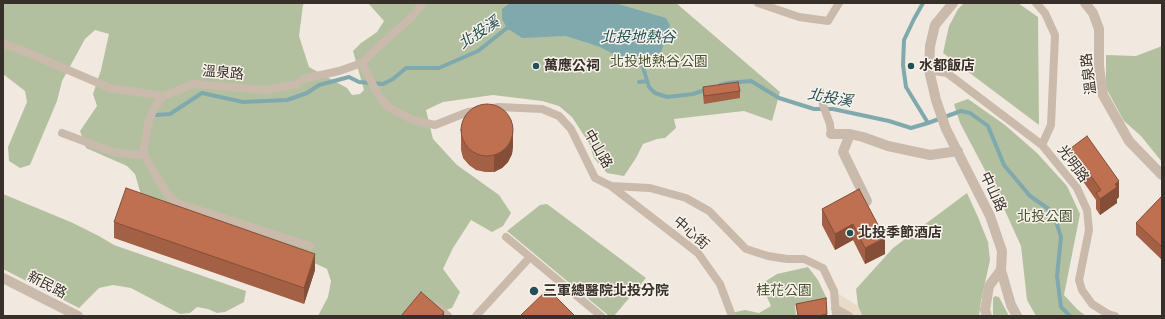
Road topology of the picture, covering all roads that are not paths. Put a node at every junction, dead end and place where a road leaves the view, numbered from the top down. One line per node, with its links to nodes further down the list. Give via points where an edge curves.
1 (423, 3): 8 (lane, 溫泉路, via 411,18)
2 (758, 3): 3 (lane, via 799,17 828,21)
3 (839, 3)
4 (953, 3): 9 (street, via 935,25 930,46)
5 (1036, 3): 15 (lane, via 1045,13 1055,35 1051,125)
6 (1085, 3): 18 (street, 溫泉路, via 1093,12 1099,29 1099,66 1103,95 1129,141)
7 (3, 44): 11 (lane, 溫泉路, via 110,88)
8 (362, 63): 11 (lane, 溫泉路, via 303,79 297,84 266,90 194,84); 19 (lane, 中山路, via 377,93 388,107 413,120 435,125 468,112 499,107 542,109 559,116 571,129 596,178)
9 (930, 70): 15 (lane, 光明路, via 947,73); 16 (street, 中山路, via 936,100)
10 (820, 91): 13 (lane)
11 (163, 96): 17 (lane, via 149,120)
12 (62, 133): 17 (lane, via 114,152)
13 (831, 134): 14 (street)
14 (850, 134): 16 (street, via 930,155); 20 (street, via 843,152)
15 (1042, 145): 36 (lane, 光明路, via 1077,188 1087,210 1089,230 1079,280 1082,290 1092,304)
16 (958, 151): 24 (street, 中山路, via 990,216 1002,251)
17 (143, 154): 22 (lane, via 167,194 178,203)
18 (1162, 176)
19 (611, 186): 27 (lane, 中山路, via 650,188 686,198 709,211 746,249 768,256 804,259 822,268 834,291); 32 (lane, 中心街, via 698,253 720,284)
20 (867, 201)
21 (506, 237): 23 (lane)
22 (310, 246)
23 (530, 257): 30 (lane); 31 (lane)
24 (1001, 270): 34 (street, via 989,286 985,310); 35 (street, 中山路, via 1011,306)
25 (3, 278): 28 (street, 新民路)
26 (433, 303): 29 (lane)
27 (835, 312): 33 (lane)
28 (78, 316)
29 (448, 316)
30 (476, 316)
31 (601, 316)
32 (732, 316)
33 (849, 316)
34 (987, 316)
35 (1017, 316)
36 (1115, 316)

